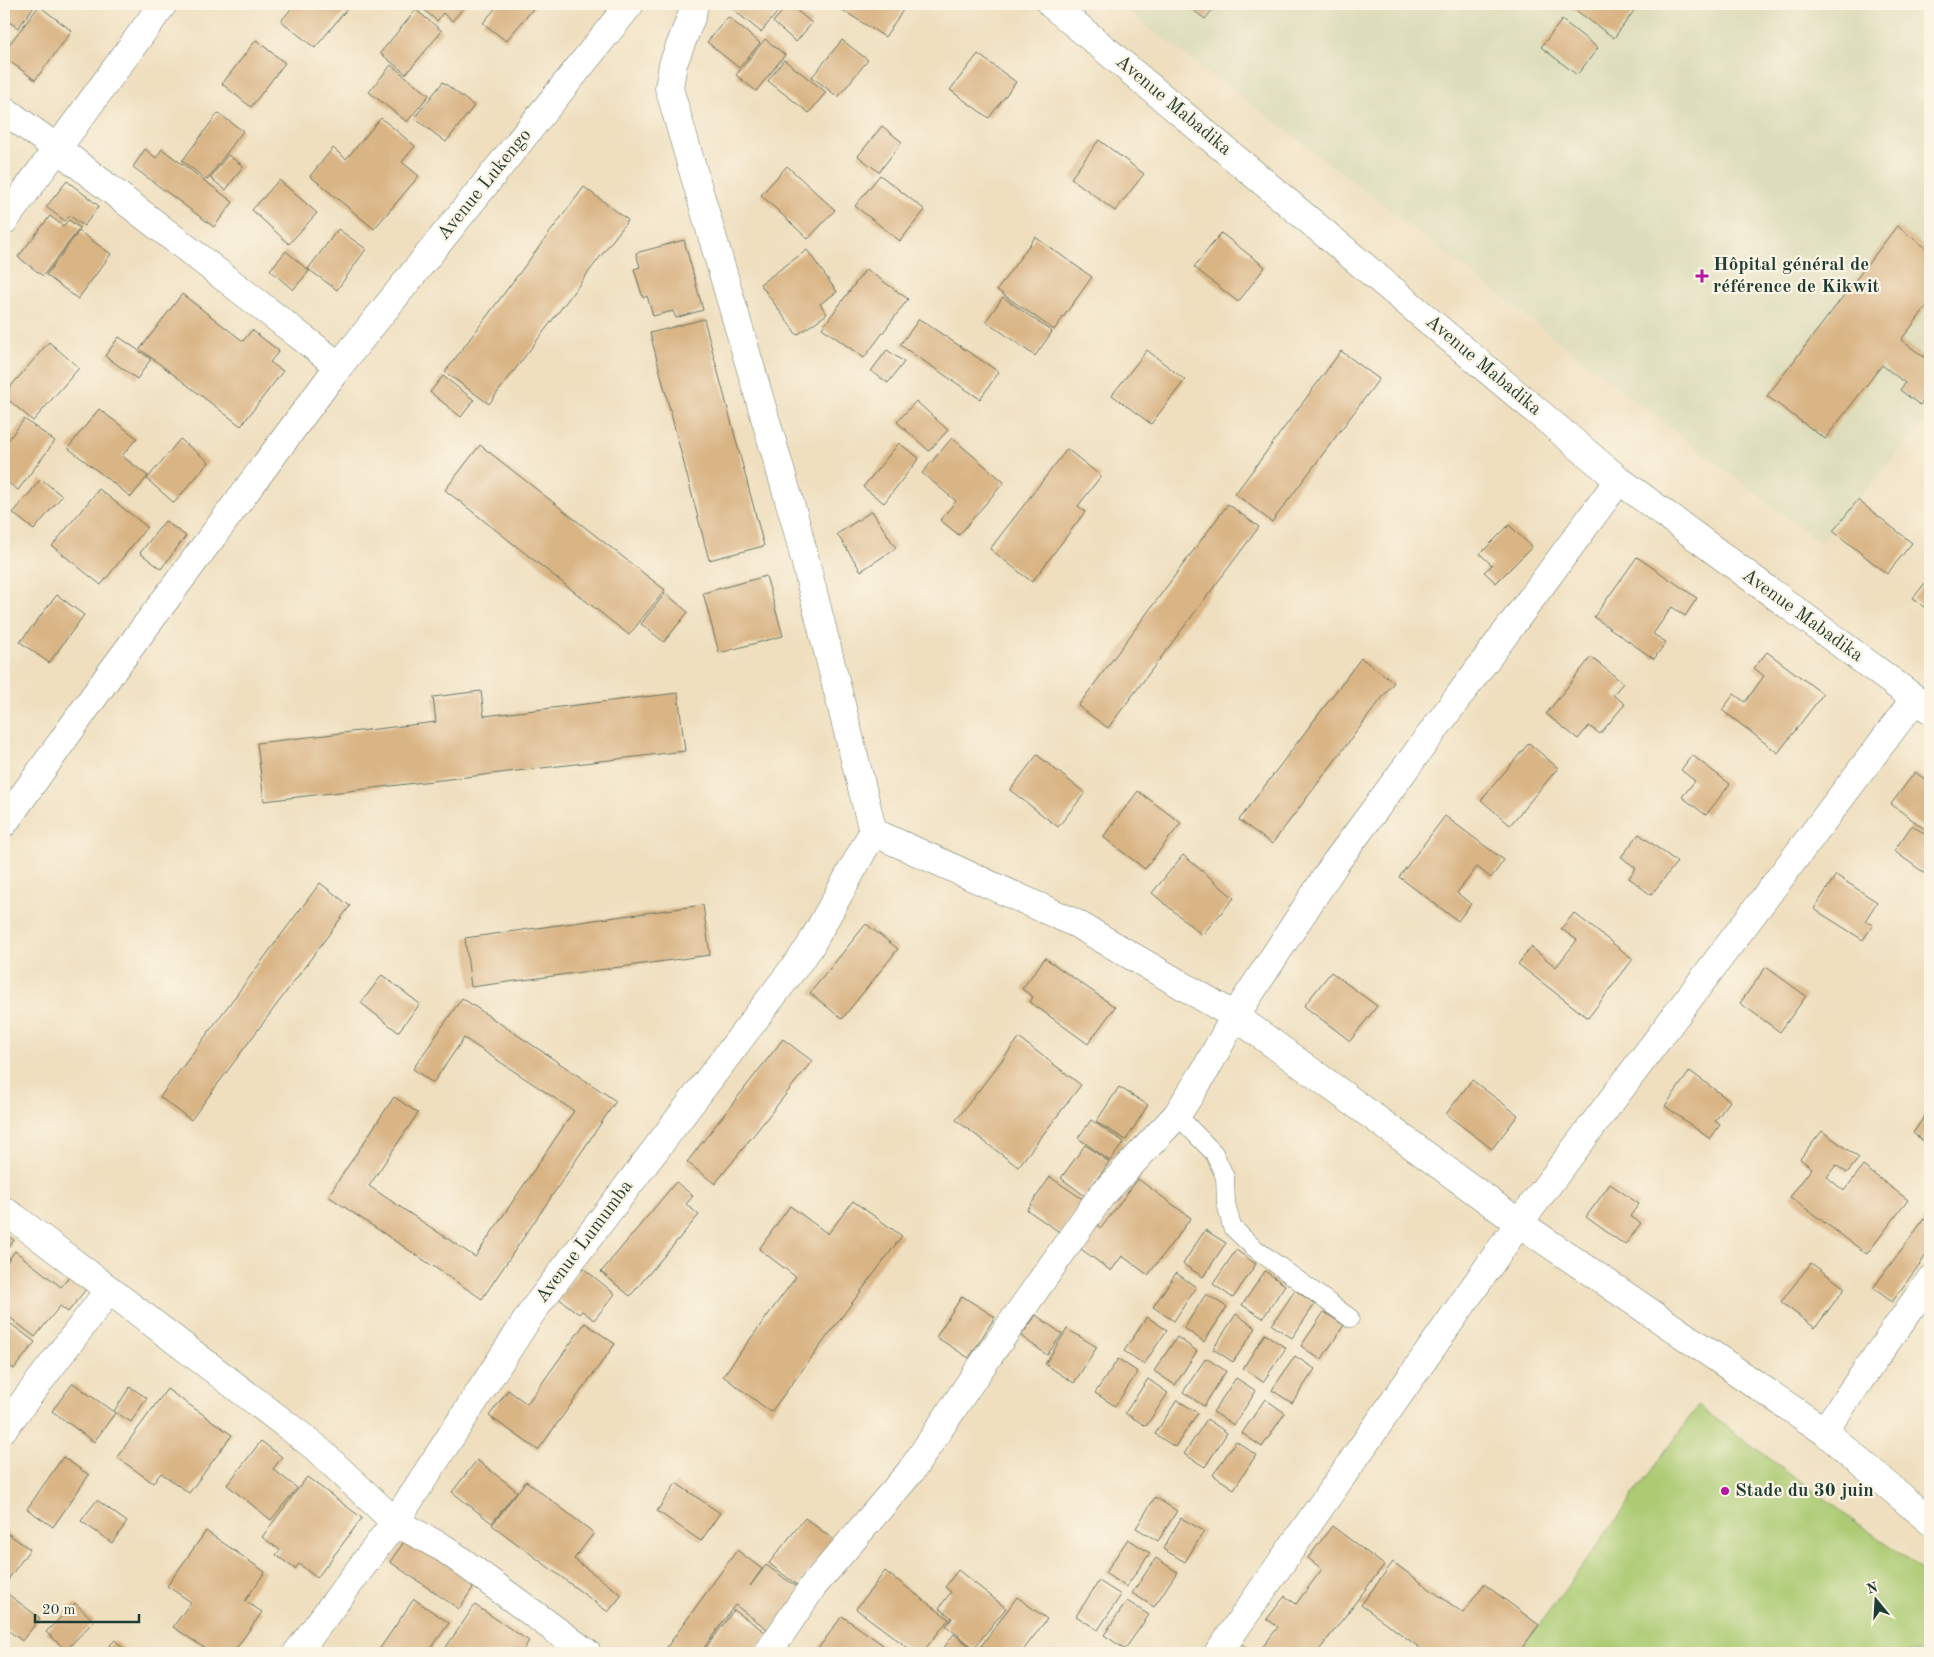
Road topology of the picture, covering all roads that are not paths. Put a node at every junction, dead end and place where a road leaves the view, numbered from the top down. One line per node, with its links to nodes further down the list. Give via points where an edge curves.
1 (163, 4): 6 (street)
2 (630, 4): 8 (street, Avenue Lukengo)
3 (694, 4): 12 (street, via 673,64 669,88 796,524)
4 (1051, 4): 9 (street, Avenue Mabadika)
5 (4, 110): 6 (street)
6 (58, 149): 7 (street); 8 (street)
7 (4, 221)
8 (339, 366): 11 (street, Avenue Lukengo, via 110,674)
9 (1619, 480): 10 (street, Avenue Mabadika); 13 (street, via 1336,862)
10 (1923, 704): 16 (street)
11 (4, 823)
12 (872, 832): 13 (street, via 1074,923); 23 (street, Avenue Lumumba, via 809,948 534,1308)
13 (1235, 1016): 14 (street); 16 (street)
14 (1177, 1116): 19 (lane, via 1214,1153 1225,1177 1226,1203 1232,1227 1253,1247); 26 (street, via 1101,1196 911,1471 813,1586)
15 (4, 1211): 18 (street)
16 (1519, 1223): 21 (street); 27 (street)
17 (1930, 1280): 21 (street)
18 (109, 1290): 20 (street); 23 (street, via 314,1446)
19 (1350, 1318)
20 (4, 1428)
21 (1824, 1431): 22 (street)
22 (1930, 1521)
23 (395, 1522): 24 (street, Avenue Lumumba); 25 (street, via 445,1549)
24 (297, 1653)
25 (587, 1653)
26 (768, 1653)
27 (1218, 1653)

